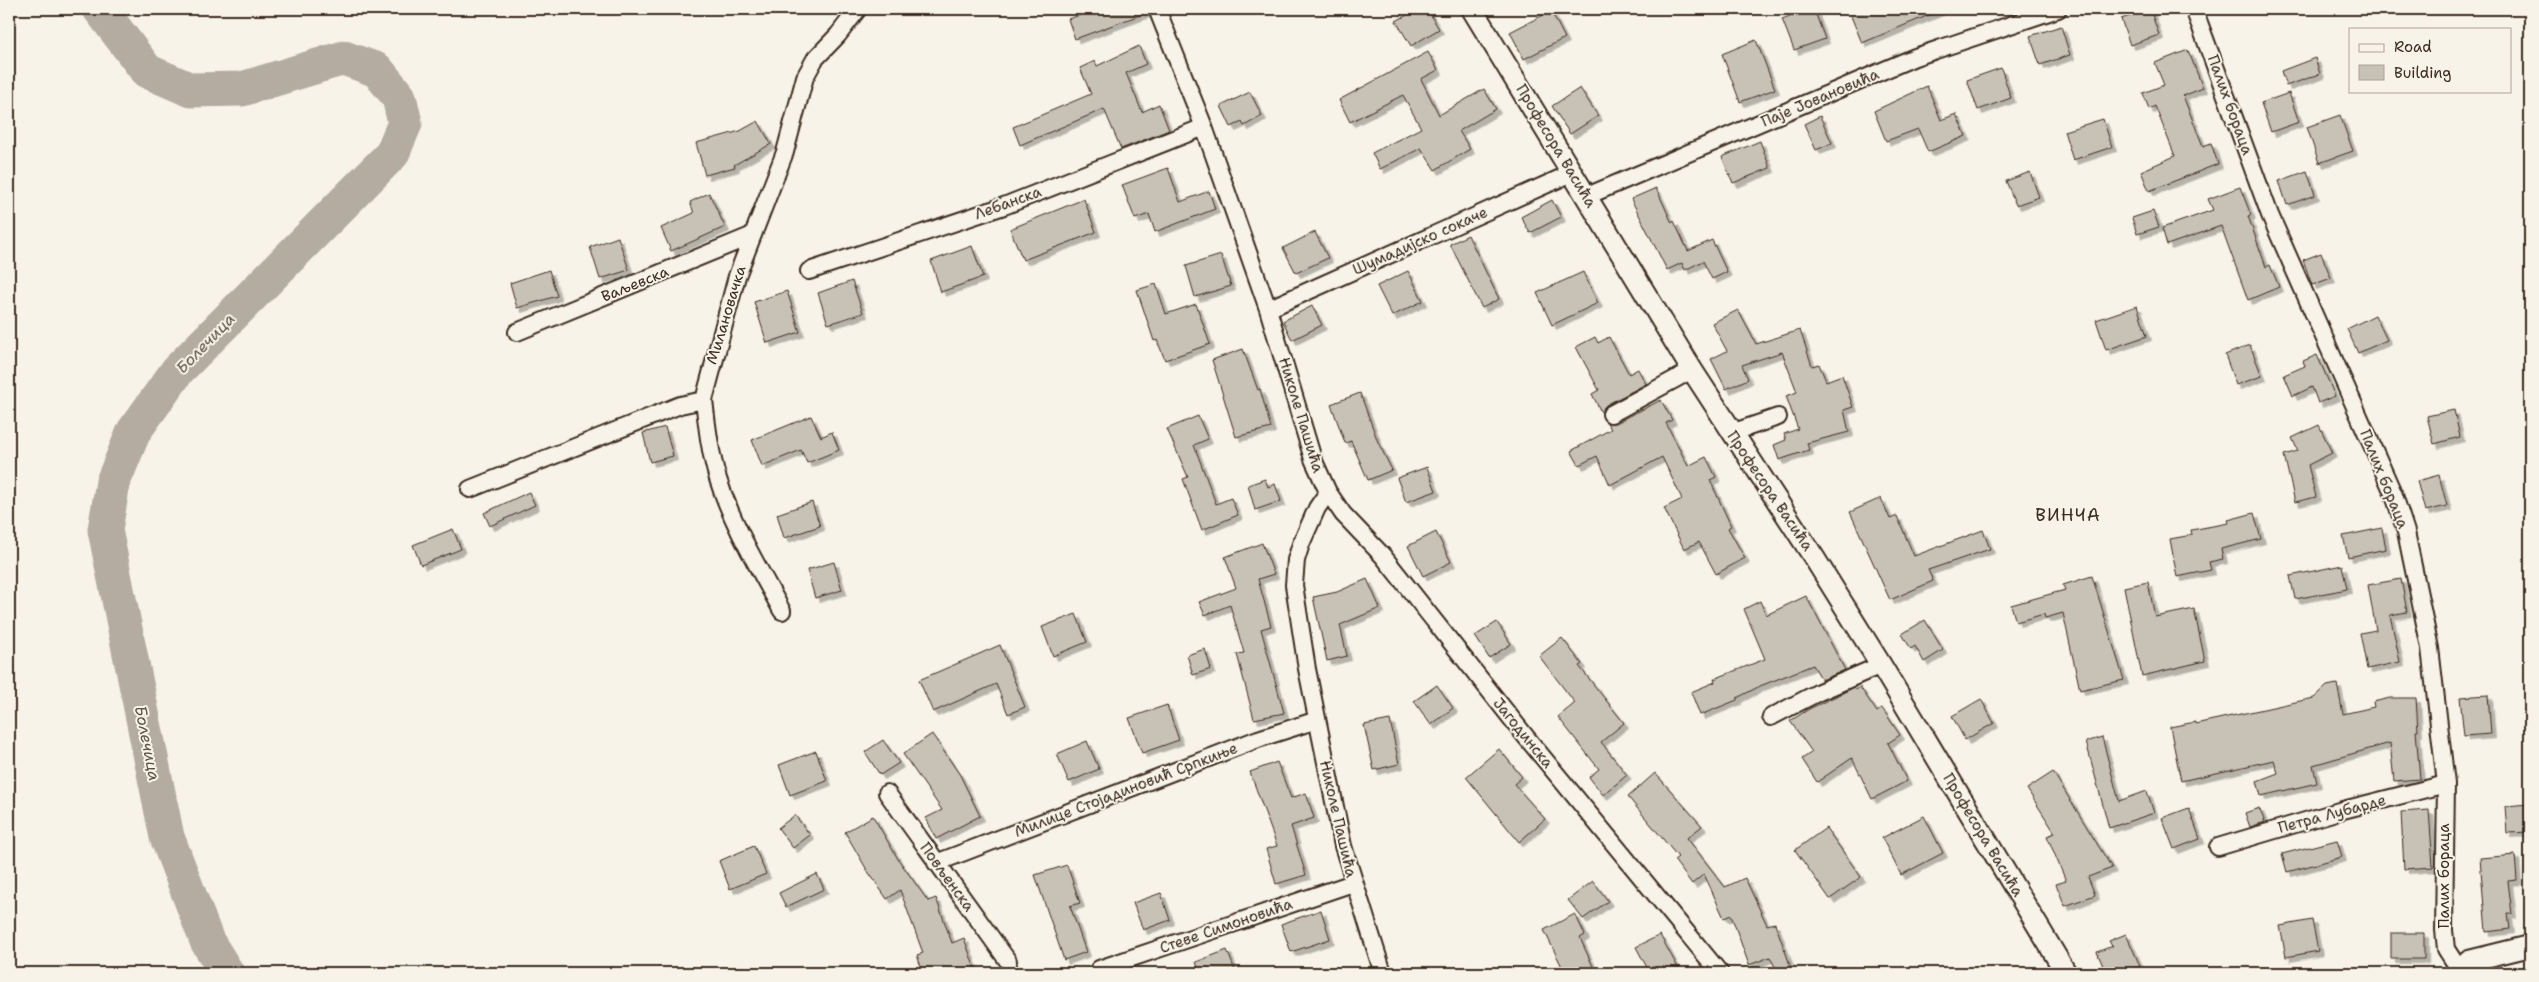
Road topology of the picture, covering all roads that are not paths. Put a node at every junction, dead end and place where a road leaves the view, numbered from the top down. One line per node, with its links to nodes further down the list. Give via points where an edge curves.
1 (858, 9): 9 (street, Милановачка, via 815,59 806,77 785,152)
2 (1157, 9): 6 (street, Николе Пашића)
3 (1472, 9): 7 (street, Професора Васића)
4 (2058, 9): 8 (street, Паје Јовановића, via 1915,57)
5 (2194, 9): 24 (street, Палих бораца, via 2270,214 2394,496 2406,532 2430,648)
6 (1204, 127): 10 (street, Лебанска, via 1004,206); 11 (street, Николе Пашића)
7 (1572, 172): 8 (street, Професора Васића); 11 (street, Шумадијско сокаче)
8 (1587, 196): 13 (street, Професора Васића)
9 (752, 235): 12 (street, Ваљевска); 14 (street, Милановачка, via 737,276)
10 (809, 271)
11 (1268, 309): 19 (street, Николе Пашића, via 1312,459)
12 (517, 332)
13 (1692, 370): 15 (street); 17 (street, Професора Васића)
14 (704, 400): 18 (street, via 680,405); 20 (street, via 708,437 718,479 737,528)
15 (1611, 414)
16 (1778, 417): 17 (street)
17 (1731, 433): 21 (street, Професора Васића)
18 (470, 489)
19 (1328, 492): 23 (street, Николе Пашића, via 1301,544 1294,585); 34 (street, Јагодинска)
20 (782, 611)
21 (1881, 666): 22 (street, via 1818,692); 35 (street, Професора Васића)
22 (1771, 717)
23 (1317, 720): 27 (street, Милице Стојадиновић Српкиње); 28 (street, Николе Пашића)
24 (2446, 784): 26 (street, Петра Лубарде); 32 (street, Палих бораца, via 2444,930 2446,949)
25 (887, 793): 27 (street, Повљенска)
26 (2218, 846)
27 (936, 863): 30 (street, Повљенска)
28 (1353, 882): 31 (street, Стеве Симоновића); 33 (street, Николе Пашића)
29 (2530, 946): 32 (street, via 2469,961)
30 (1008, 961)
31 (1100, 969)
32 (2458, 971)
33 (1383, 973)
34 (1720, 973)
35 (2066, 973)

